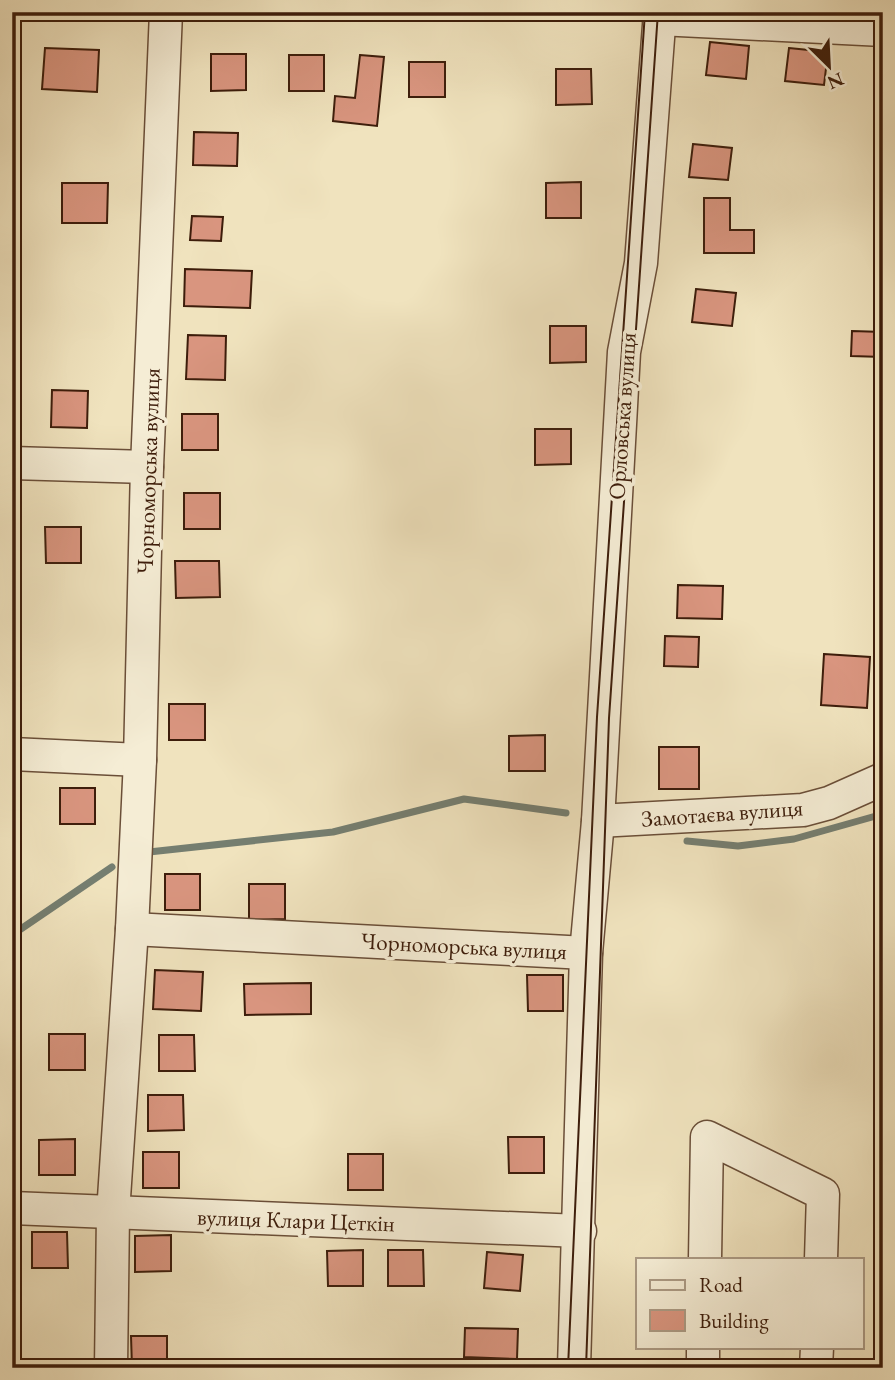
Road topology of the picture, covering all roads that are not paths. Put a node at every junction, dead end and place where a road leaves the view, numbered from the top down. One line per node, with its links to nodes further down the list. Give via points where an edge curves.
1 (166, 12): 5 (street, Чорноморська вулиця)
2 (659, 14): 3 (street); 9 (street, Орловська вулиця, via 641,263 624,352)
3 (883, 30)
4 (12, 463): 5 (street)
5 (147, 467): 7 (street, Чорноморська вулиця)
6 (12, 754): 7 (street)
7 (140, 760): 10 (street, Чорноморська вулиця)
8 (883, 779): 9 (street, Замотаєва вулиця, via 803,810)
9 (598, 821): 11 (street, Орловська вулиця)
10 (132, 929): 11 (street, Чорноморська вулиця); 13 (street, Чорноморська вулиця)
11 (586, 953): 14 (street, Орловська вулиця)
12 (12, 1208): 13 (street, вулиця Клари Цеткін)
13 (113, 1213): 14 (street, вулиця Клари Цеткін); 19 (street, Чорноморська вулиця)
14 (580, 1231): 20 (street, Орловська вулиця)
15 (705, 1258): 16 (street, via 707,1137 823,1194)
16 (821, 1258)
17 (703, 1348): 21 (street)
18 (817, 1348): 22 (street)
19 (111, 1368)
20 (574, 1368)
21 (702, 1368)
22 (816, 1368)

